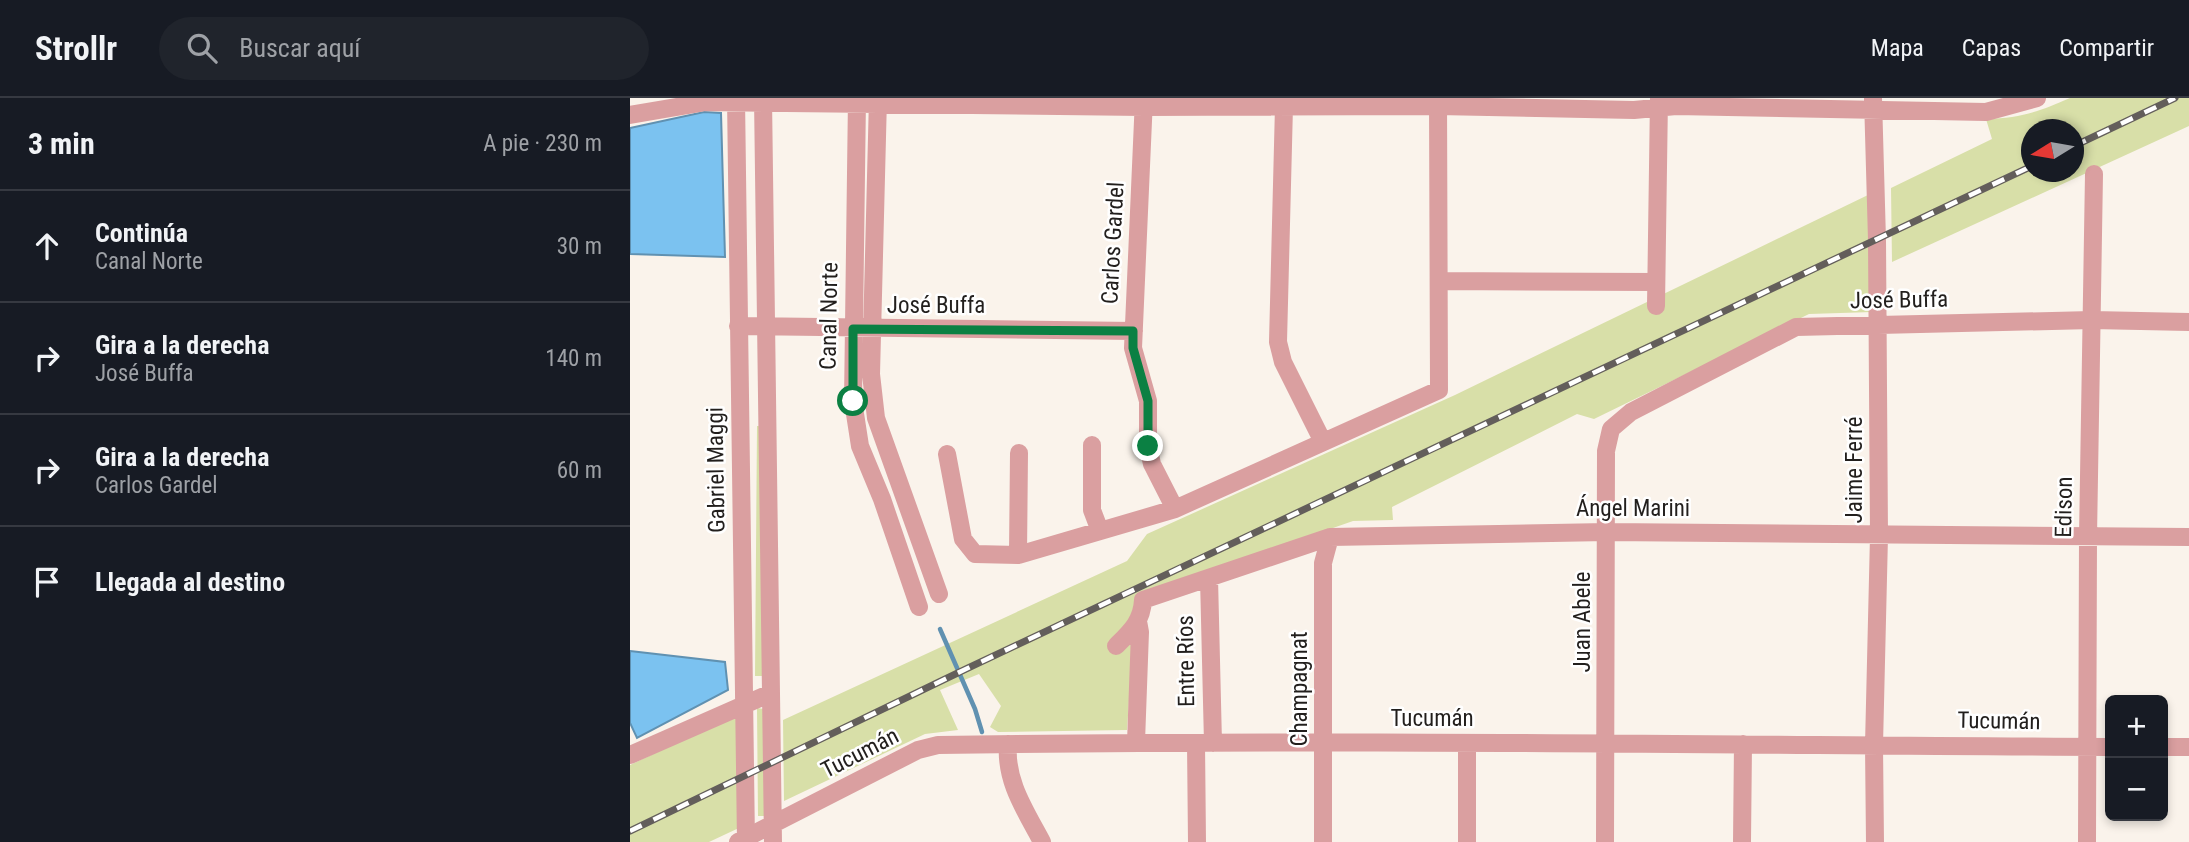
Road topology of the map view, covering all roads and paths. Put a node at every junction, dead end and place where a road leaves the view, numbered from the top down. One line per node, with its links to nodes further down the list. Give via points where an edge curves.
1 (2037, 98): 10 (street, via 1986,112)
2 (736, 100): 3 (street); 12 (street); 20 (street, Gabriel Maggi)
3 (763, 100): 4 (street); 21 (street)
4 (857, 101): 5 (street); 23 (street, Canal Norte)
5 (878, 101): 6 (street); 22 (street, Canal Norte)
6 (992, 101): 7 (street)
7 (1144, 102): 11 (street); 24 (street, Carlos Gardel)
8 (1438, 102): 9 (street, via 1633,110); 11 (street); 14 (street)
9 (1659, 103): 10 (street); 15 (street)
10 (1873, 103): 19 (street, Jaime Ferré)
11 (1284, 106): 28 (street, via 1278,342 1283,362)
12 (630, 115)
13 (2094, 174): 17 (street, Edison)
14 (1440, 281): 15 (street); 28 (street, via 1439,390)
15 (1657, 282): 16 (street)
16 (1656, 306)
17 (2091, 320): 18 (street, José Buffa); 19 (street, José Buffa); 37 (street, Edison)
18 (2189, 322)
19 (1878, 324): 25 (street, José Buffa, via 1796,327); 35 (street, Jaime Ferré)
20 (738, 326): 21 (street, José Buffa); 26 (street, Gabriel Maggi)
21 (766, 326): 23 (street, José Buffa); 27 (street)
22 (873, 328): 23 (street, José Buffa); 24 (street, José Buffa); 41 (street, Canal Norte, via 871,374 876,418)
23 (853, 329): 42 (street, Canal Norte, via 853,401 860,446)
24 (1133, 331): 32 (street, Carlos Gardel, via 1133,348 1148,401 1152,464)
25 (1631, 412): 34 (street, Juan Abele, via 1611,429 1606,450)
26 (740, 413): 27 (street); 46 (street, Gabriel Maggi)
27 (767, 413): 45 (street)
28 (1323, 442): 32 (street)
29 (1092, 445): 33 (street, via 1092,510)
30 (1019, 453): 39 (street)
31 (947, 454): 39 (street, via 963,539 975,554)
32 (1175, 509): 33 (street)
33 (1100, 531): 39 (street)
34 (1607, 532): 35 (street, Ángel Marini); 36 (street, Ángel Marini); 48 (street, Juan Abele)
35 (1879, 536): 37 (street, Ángel Marini); 54 (street, Jaime Ferré)
36 (1330, 537): 40 (street, Ángel Marini); 50 (street, Champagnat, via 1323,563)
37 (2088, 537): 38 (street, Ángel Marini); 55 (street, Edison)
38 (2189, 537)
39 (1018, 555)
40 (1209, 578): 43 (street, Ángel Marini, via 1143,600); 49 (street, Entre Ríos)
41 (939, 594)
42 (919, 607)
43 (1138, 621): 44 (street, Ángel Marini); 47 (street)
44 (1116, 646)
45 (771, 692): 46 (street); 60 (street)
46 (743, 704): 59 (street); 61 (street, Gabriel Maggi)
47 (1136, 742): 49 (street, Tucumán); 52 (street, Tucumán)
48 (1607, 742): 51 (street, Tucumán); 53 (street, Tucumán); 66 (street, Juan Abele)
49 (1204, 743): 50 (street, Tucumán); 63 (street, Entre Ríos)
50 (1323, 743): 51 (street, Tucumán); 64 (street, Champagnat)
51 (1467, 743): 65 (street)
52 (1008, 744): 60 (street, Tucumán, via 938,745 918,750); 62 (street, via 1006,761 1012,786)
53 (1743, 744): 54 (street, Tucumán); 67 (street)
54 (1874, 745): 55 (street, Tucumán); 68 (street, Jaime Ferré)
55 (2088, 747): 56 (street, Tucumán); 69 (street, Edison)
56 (2105, 747)
57 (2168, 747): 58 (street)
58 (2189, 747)
59 (632, 750)
60 (773, 834): 61 (street, Tucumán)
61 (744, 841)
62 (1042, 842)
63 (1197, 842)
64 (1323, 842)
65 (1467, 842)
66 (1605, 842)
67 (1742, 842)
68 (1875, 842)
69 (2087, 842)

